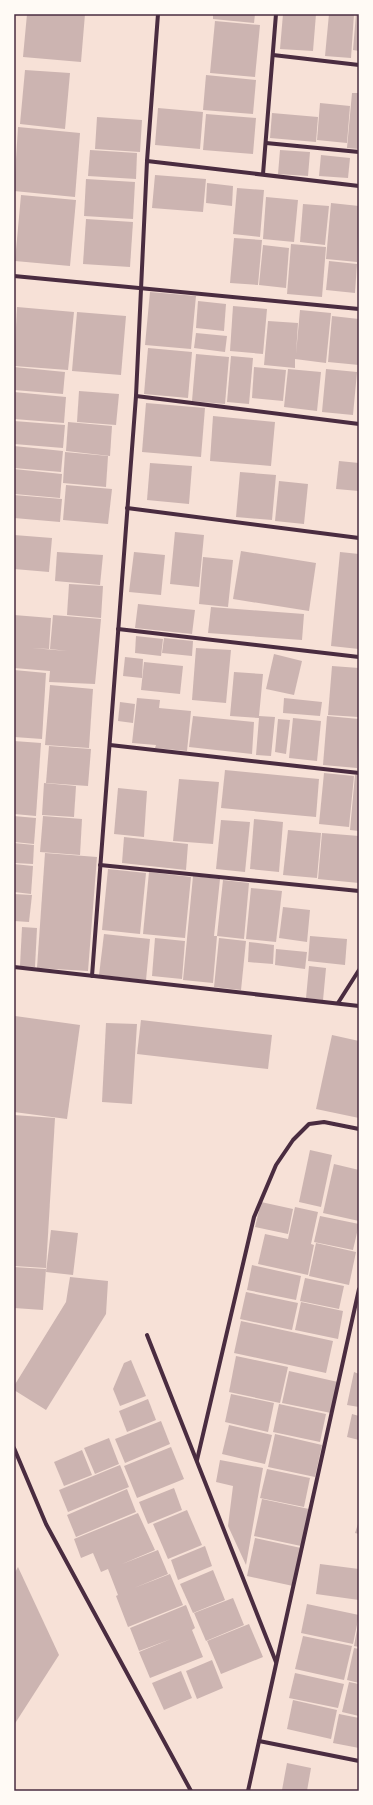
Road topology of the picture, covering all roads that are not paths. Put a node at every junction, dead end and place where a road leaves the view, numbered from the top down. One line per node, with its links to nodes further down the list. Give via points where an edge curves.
1 (158, 14): 7 (street)
2 (276, 14): 3 (street)
3 (273, 55): 4 (street); 5 (street)
4 (359, 65)
5 (266, 143): 6 (street); 8 (street)
6 (359, 152)
7 (147, 161): 8 (street); 11 (street)
8 (263, 174): 9 (street)
9 (359, 186)
10 (14, 276): 11 (street)
11 (140, 288): 12 (street); 13 (street)
12 (359, 309)
13 (136, 396): 14 (street); 15 (street)
14 (359, 424)
15 (127, 508): 16 (street); 17 (street)
16 (359, 538)
17 (118, 629): 18 (street); 19 (street)
18 (359, 657)
19 (110, 745): 20 (street); 21 (street)
20 (359, 773)
21 (100, 865): 22 (street); 25 (street)
22 (359, 891)
23 (14, 967): 25 (street)
24 (359, 970): 26 (street)
25 (92, 976): 26 (street)
26 (338, 1004): 27 (street)
27 (359, 1006)
28 (359, 1129): 32 (street, via 324,1122 309,1124 293,1140 276,1165 254,1217)
29 (359, 1288): 33 (street)
30 (147, 1335): 32 (street)
31 (14, 1448): 36 (street, via 46,1524)
32 (197, 1460): 33 (street)
33 (277, 1662): 34 (street)
34 (259, 1741): 35 (street); 37 (street)
35 (359, 1761)
36 (191, 1791)
37 (248, 1791)

